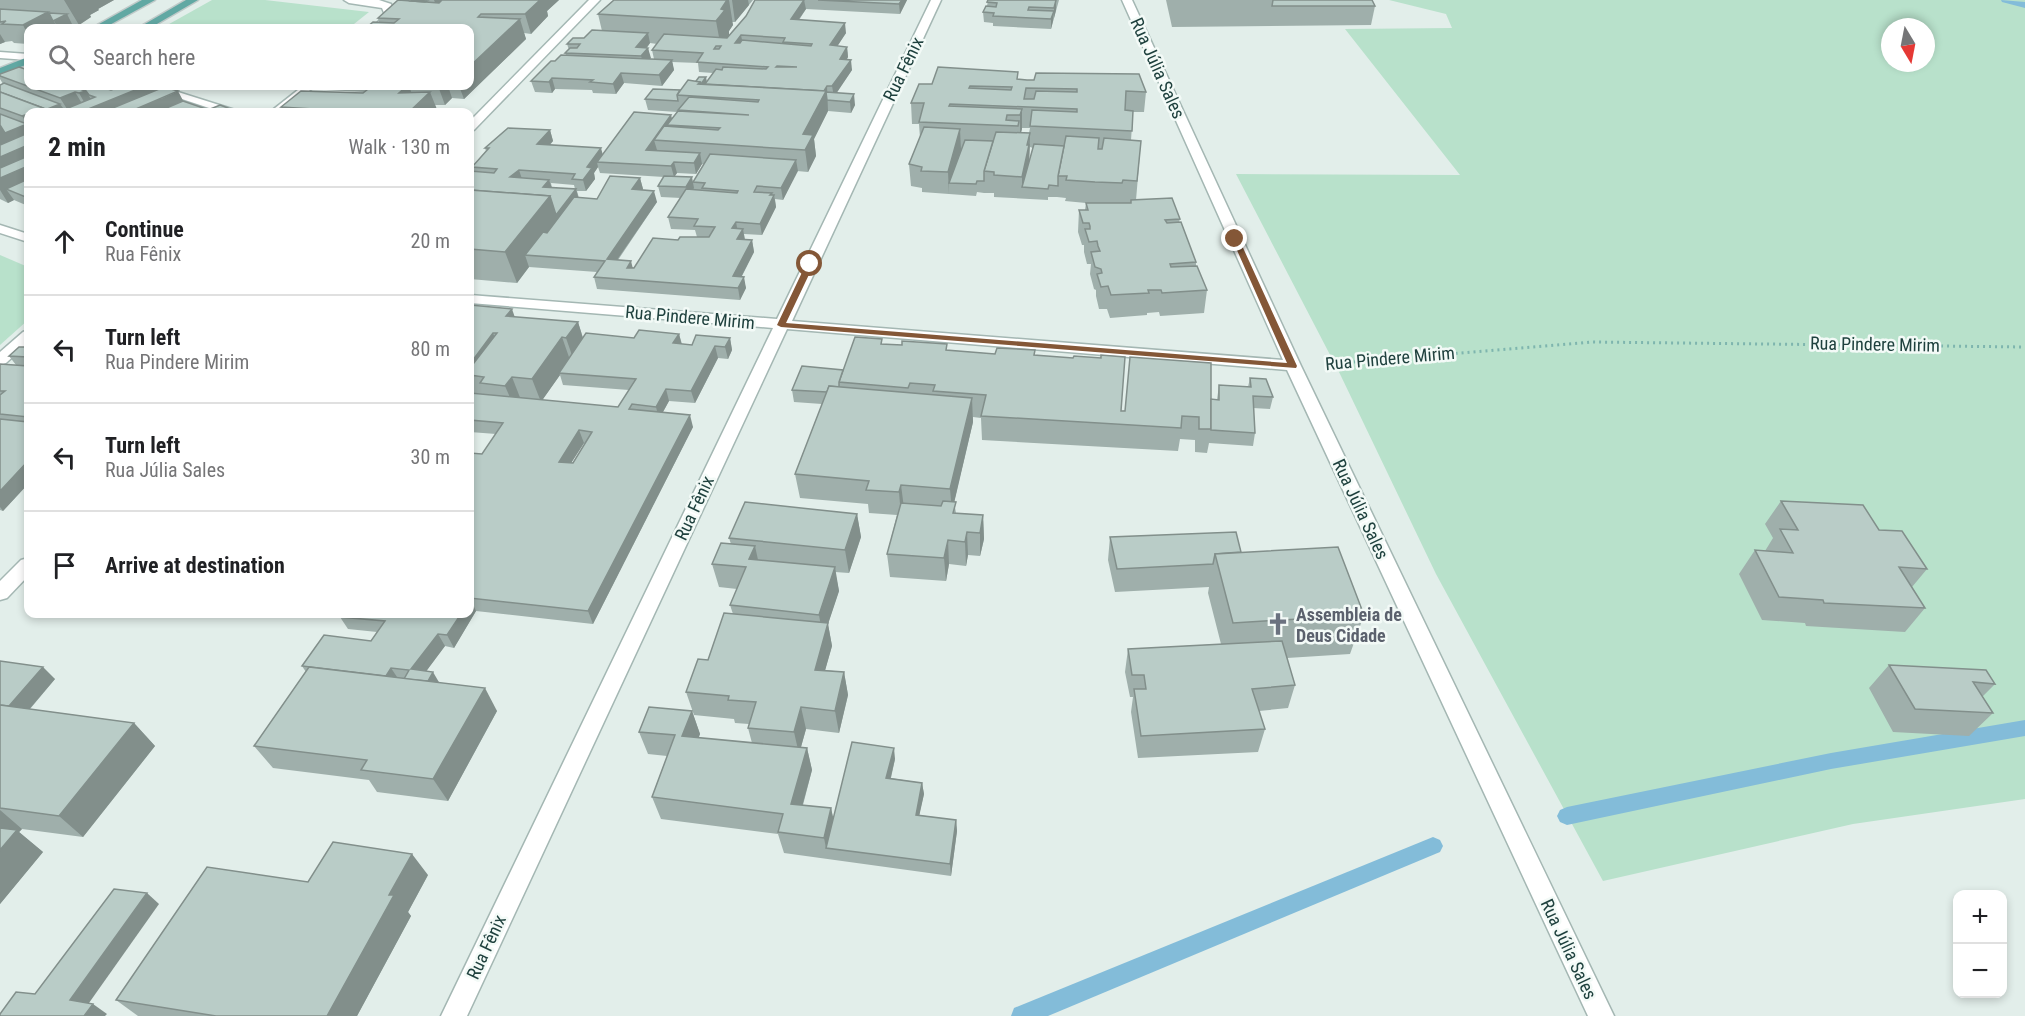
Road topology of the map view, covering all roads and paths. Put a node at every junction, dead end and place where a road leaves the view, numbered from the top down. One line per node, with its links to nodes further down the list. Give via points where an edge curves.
1 (150, 0): 7 (main road)
2 (193, 0): 8 (main road)
3 (349, 0): 9 (street, via 387,6 390,16)
4 (595, 0): 18 (street)
5 (936, 0): 22 (street, Rua Fênix)
6 (1127, 0): 26 (street, Rua Júlia Sales)
7 (105, 24)
8 (150, 24)
9 (381, 24)
10 (0, 55): 11 (street)
11 (24, 58)
12 (24, 60): 13 (main road)
13 (0, 72)
14 (162, 90): 16 (street)
15 (304, 90): 17 (street)
16 (218, 108)
17 (281, 108)
18 (474, 123)
19 (0, 229): 20 (street)
20 (24, 237)
21 (474, 300): 22 (street, Rua Pindere Mirim)
22 (781, 325): 26 (street, Rua Pindere Mirim); 29 (street, Rua Fênix)
23 (24, 339): 25 (street)
24 (2025, 347): 26 (path, Rua Pindere Mirim, via 1592,342)
25 (0, 360)
26 (1293, 366): 30 (street, Rua Júlia Sales)
27 (24, 569): 28 (street)
28 (0, 593)
29 (454, 1016)
30 (1601, 1016)

